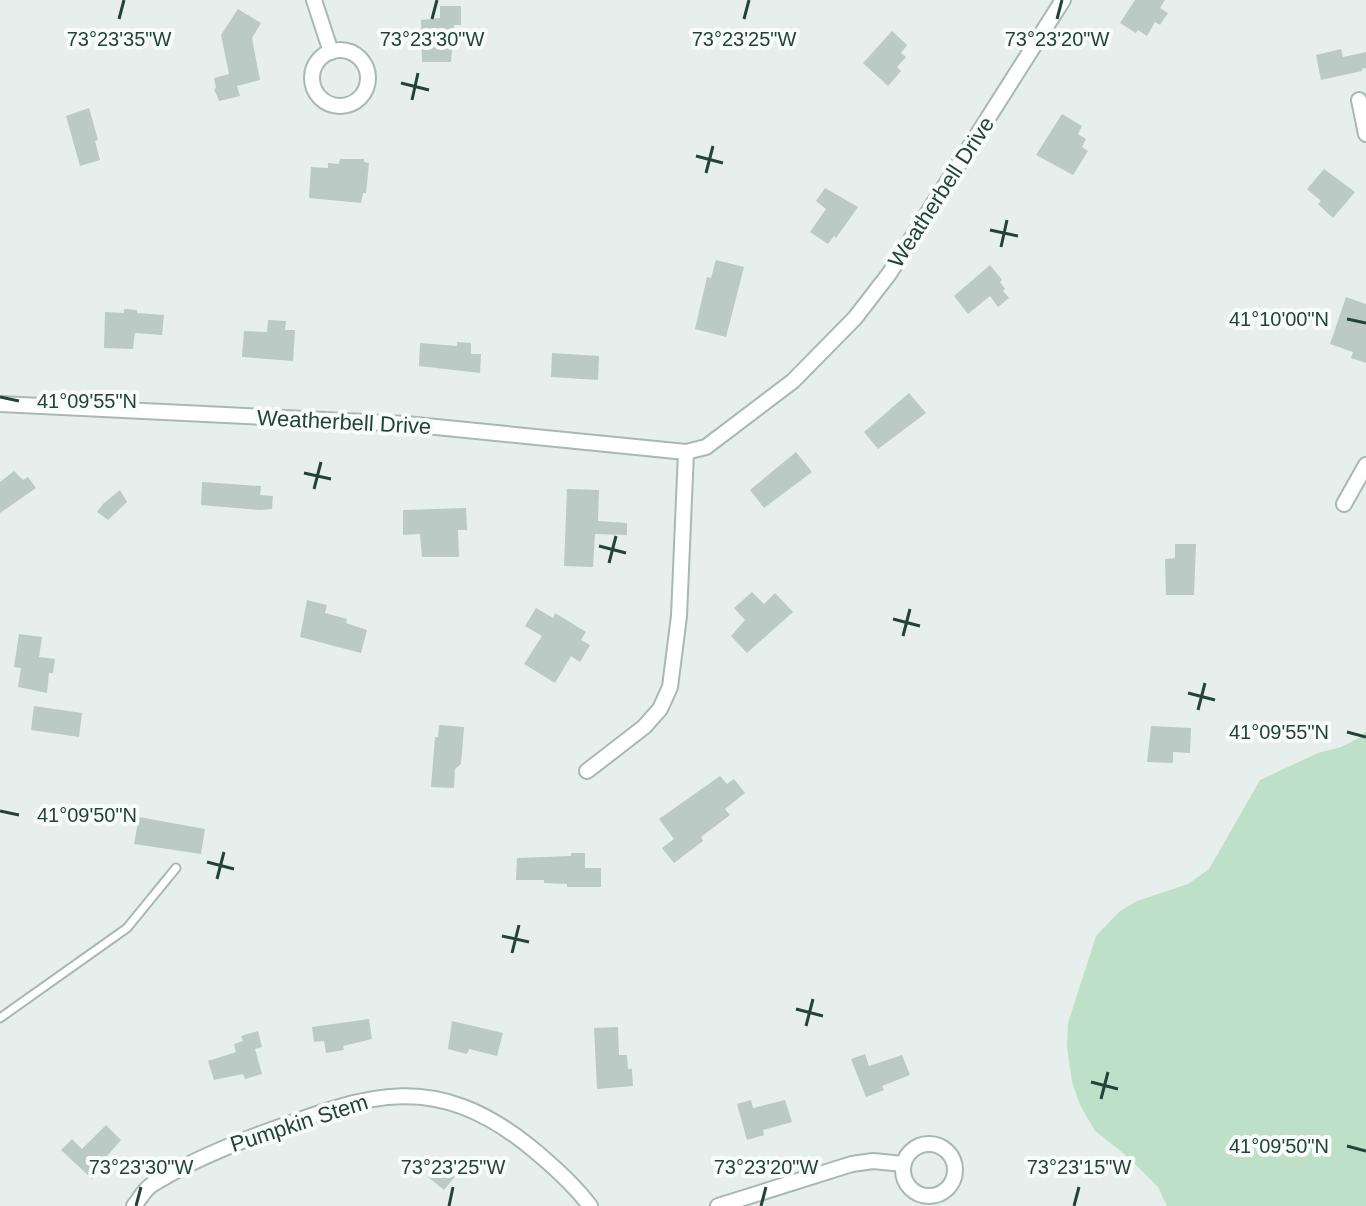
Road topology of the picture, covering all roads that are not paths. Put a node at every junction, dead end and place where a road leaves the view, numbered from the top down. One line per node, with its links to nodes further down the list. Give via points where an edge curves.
1 (314, 0): 3 (street)
2 (1063, 0): 7 (street, Weatherbell Drive, via 889,274 855,318 793,381 706,447)
3 (331, 52)
4 (1359, 100): 5 (street)
5 (1366, 134)
6 (0, 404): 7 (street, Weatherbell Drive, via 406,424)
7 (686, 452): 10 (street, via 679,616 670,687 644,727)
8 (1366, 465): 9 (street)
9 (1344, 504)
10 (587, 771)
11 (176, 868): 12 (lane, via 127,928)
12 (0, 1018)
13 (903, 1164): 16 (street, via 852,1164)
14 (134, 1206): 15 (street, Pumpkin Stem, via 149,1187 206,1154 344,1104 390,1096 434,1097 507,1129)
15 (590, 1206)
16 (718, 1206)

